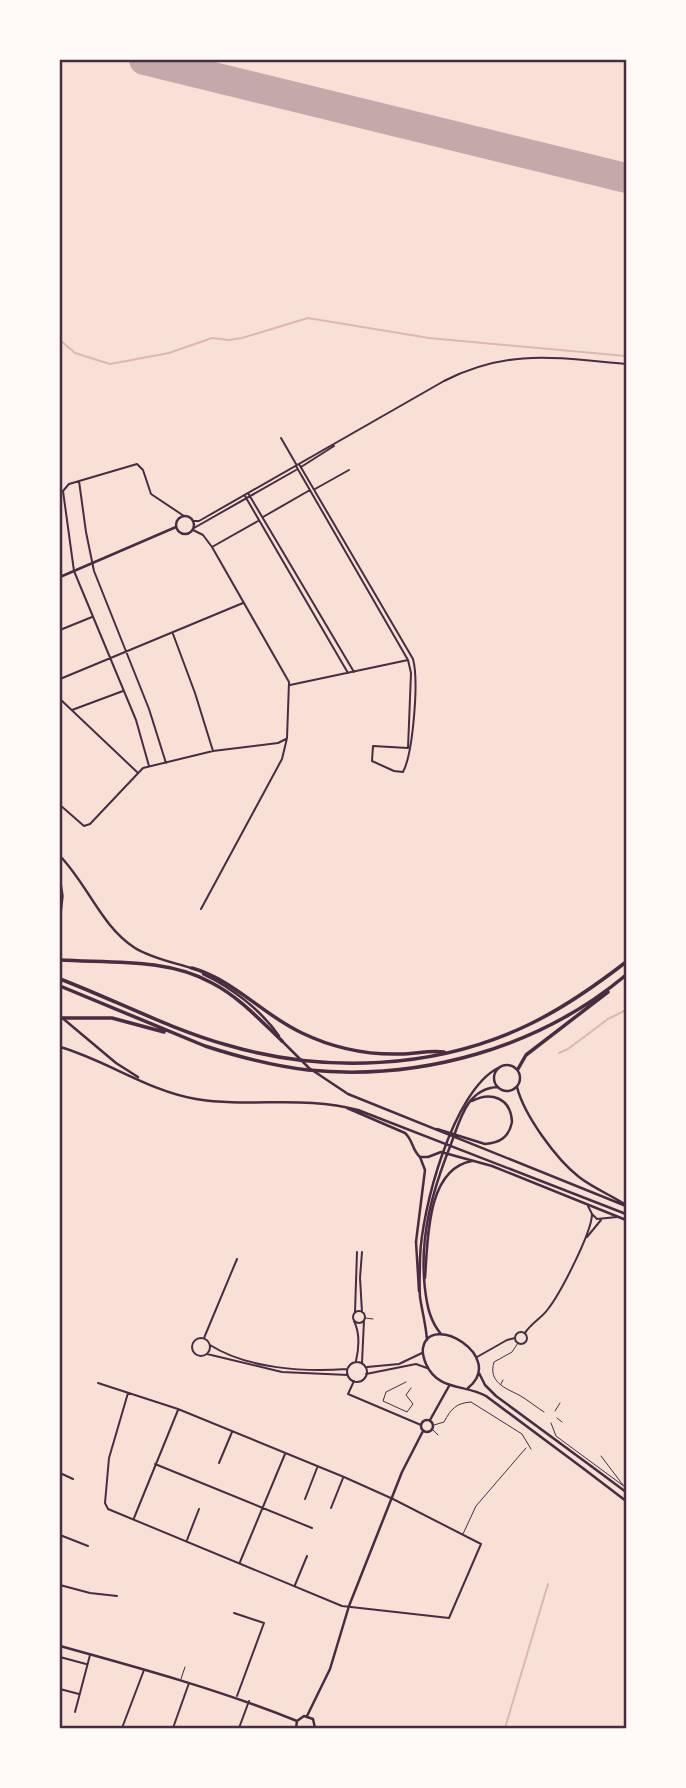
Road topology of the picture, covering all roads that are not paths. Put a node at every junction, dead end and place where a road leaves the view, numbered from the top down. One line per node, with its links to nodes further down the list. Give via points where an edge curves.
1 (626, 364): 3 (street, via 545,357 480,365)
2 (281, 439): 3 (street)
3 (298, 466): 6 (street); 7 (street); 8 (street); 10 (street)
4 (349, 470): 7 (street)
5 (79, 481): 12 (street, via 65,487); 14 (street, via 137,464 151,494); 21 (street)
6 (310, 490): 15 (street); 30 (street)
7 (314, 490): 31 (street)
8 (248, 493): 9 (street); 10 (street)
9 (244, 495): 11 (street); 17 (street)
10 (251, 497): 11 (street); 15 (street)
11 (247, 499): 16 (street); 19 (street)
12 (64, 508): 13 (street); 22 (street)
13 (60, 510)
14 (184, 516): 17 (main road); 18 (main road)
15 (262, 517): 32 (street)
16 (258, 520): 20 (street); 33 (street)
17 (193, 521): 19 (main road)
18 (176, 527): 19 (main road, via 184,534); 21 (main road)
19 (193, 529): 20 (street)
20 (212, 547): 24 (street)
21 (92, 564): 22 (main road); 28 (street)
22 (74, 571): 23 (main road); 25 (street)
23 (60, 577)
24 (244, 603): 27 (street); 35 (street)
25 (93, 616): 26 (street); 29 (street)
26 (60, 630)
27 (172, 634): 28 (street); 41 (street)
28 (127, 652): 29 (street); 42 (street)
29 (110, 659): 34 (street); 36 (street)
30 (408, 660): 31 (street); 32 (street); 40 (street)
31 (413, 660): 40 (street, via 412,743)
32 (354, 672): 33 (street)
33 (348, 673): 35 (street)
34 (60, 679)
35 (289, 686): 39 (street)
36 (124, 690): 38 (street); 43 (street)
37 (60, 699): 38 (street)
38 (71, 710): 44 (street)
39 (286, 738): 41 (street, via 278,743); 48 (street, via 282,759)
40 (408, 748): 40 (street, via 403,772 372,761 373,746)
41 (213, 751): 42 (street)
42 (166, 763): 43 (street)
43 (149, 766): 44 (street)
44 (137, 772): 45 (street, via 90,824 84,826)
45 (60, 806)
46 (60, 856): 52 (main road, via 126,942)
47 (60, 883): 49 (highway)
48 (201, 909)
49 (60, 914)
50 (60, 960): 59 (highway, via 150,965 195,975 235,998)
51 (626, 962): 61 (highway, via 590,990 528,1025)
52 (192, 968): 59 (main road, via 237,995); 61 (highway, via 217,978 293,1029 337,1046 398,1055)
53 (626, 975): 55 (highway)
54 (60, 979): 61 (highway, via 204,1038 253,1052 330,1063 401,1061)
55 (615, 985): 58 (highway, via 539,1031 495,1049 403,1069 309,1070 251,1060); 63 (highway, via 526,1055)
56 (60, 986): 58 (highway)
57 (60, 1017): 58 (highway, via 121,1019); 64 (main road)
58 (172, 1033)
59 (282, 1041): 70 (main road, via 337,1088)
60 (60, 1047): 64 (main road)
61 (449, 1052)
62 (498, 1068): 63 (main road, via 510,1065); 65 (main road, via 494,1078); 69 (main road, via 477,1084)
63 (518, 1069): 66 (main road)
64 (144, 1081): 68 (main road, via 193,1098)
65 (498, 1087): 66 (main road, via 505,1091); 67 (main road, via 479,1091)
66 (517, 1087): 75 (main road, via 525,1107 567,1166)
67 (469, 1103): 69 (main road); 70 (main road, via 489,1095 502,1100 512,1117 508,1134 485,1144)
68 (344, 1106): 71 (main road, via 405,1133); 77 (main road)
69 (460, 1118): 73 (main road)
70 (408, 1119): 75 (main road)
71 (420, 1157): 72 (main road, via 444,1152); 86 (main road, via 425,1178 416,1242)
72 (473, 1160): 74 (main road); 85 (main road, via 453,1167 439,1186 430,1224)
73 (439, 1169): 85 (main road, via 426,1220); 86 (main road, via 427,1200 421,1237)
74 (588, 1205): 76 (street); 78 (main road)
75 (626, 1205)
76 (592, 1214): 79 (street); 81 (street)
77 (626, 1214)
78 (619, 1217): 79 (street); 80 (main road)
79 (602, 1219): 81 (street)
80 (626, 1220)
81 (584, 1240): 87 (street)
82 (357, 1252): 88 (street)
83 (362, 1252): 89 (street)
84 (237, 1259): 96 (street)
85 (425, 1285): 95 (main road, via 431,1321)
86 (421, 1297): 98 (main road)
87 (547, 1310): 90 (lane); 94 (street)
88 (355, 1312): 89 (street); 93 (street)
89 (362, 1312): 91 (street)
90 (549, 1317)
91 (364, 1319): 92 (lane); 93 (street); 105 (street)
92 (373, 1319)
93 (354, 1321): 104 (street)
94 (525, 1333): 97 (street, via 519,1332); 99 (street, via 526,1342)
95 (441, 1334): 98 (main road); 103 (main road, via 460,1340)
96 (204, 1338): 100 (street); 102 (street, via 196,1339 192,1347 198,1356)
97 (515, 1338): 99 (street); 103 (street)
98 (427, 1340): 101 (main road)
99 (518, 1343): 117 (lane, via 494,1362 493,1373)
100 (210, 1345): 102 (street); 108 (street, via 264,1364)
101 (423, 1353): 106 (street, via 399,1364); 107 (main road)
102 (207, 1354): 111 (street, via 282,1372)
103 (477, 1358): 109 (main road)
104 (355, 1363): 105 (street); 108 (street)
105 (362, 1364): 106 (street)
106 (366, 1367): 110 (street)
107 (429, 1368): 110 (street, via 416,1364); 116 (main road)
108 (347, 1369): 111 (street)
109 (479, 1373): 119 (main road); 145 (main road, via 496,1396)
110 (366, 1374): 113 (street)
111 (348, 1375): 113 (street)
112 (503, 1380): 117 (lane)
113 (354, 1381): 129 (street, via 348,1394)
114 (406, 1382): 118 (lane, via 386,1392 383,1401 407,1412 413,1404 406,1395)
115 (98, 1383): 120 (street)
116 (449, 1386): 119 (main road); 126 (main road)
117 (501, 1387): 124 (lane)
118 (411, 1388)
119 (468, 1388): 148 (main road, via 486,1396)
120 (128, 1393): 122 (street); 152 (street, via 109,1458 105,1503)
121 (560, 1404): 123 (lane)
122 (178, 1409): 132 (street); 140 (street)
123 (555, 1411)
124 (544, 1412)
125 (557, 1418): 127 (lane)
126 (429, 1420): 129 (main road); 130 (main road)
127 (562, 1422)
128 (551, 1423): 145 (lane, via 556,1436)
129 (421, 1425): 133 (main road)
130 (434, 1425): 131 (main road); 135 (lane, via 444,1422 458,1404 471,1402 522,1434)
131 (433, 1430): 133 (main road); 134 (lane)
132 (232, 1431): 137 (street); 139 (street)
133 (423, 1431): 147 (main road)
134 (438, 1435)
135 (527, 1446): 136 (lane); 155 (lane, via 476,1506)
136 (531, 1449)
137 (286, 1453): 141 (street); 149 (street)
138 (601, 1456): 145 (lane)
139 (219, 1463)
140 (155, 1464): 149 (street); 152 (street)
141 (317, 1466): 143 (street); 146 (street)
142 (60, 1473): 144 (street)
143 (344, 1477): 147 (street); 150 (street)
144 (74, 1479)
145 (626, 1490)
146 (305, 1499)
147 (393, 1499): 155 (street); 163 (main road)
148 (626, 1501)
149 (262, 1508): 153 (street); 159 (street)
150 (331, 1508)
151 (199, 1509): 156 (street)
152 (133, 1519): 156 (street)
153 (312, 1528)
154 (60, 1535): 157 (street)
155 (463, 1535): 163 (street, via 481,1544 449,1618)
156 (186, 1541): 159 (street)
157 (88, 1546)
158 (307, 1556): 161 (street)
159 (240, 1563): 161 (street)
160 (60, 1585): 162 (street)
161 (295, 1586): 163 (street)
162 (117, 1596)
163 (349, 1606): 178 (main road, via 330,1668)
164 (234, 1613): 175 (street, via 264,1623)
165 (60, 1646): 166 (main road)
166 (90, 1654): 168 (street); 170 (main road)
167 (60, 1657): 168 (street)
168 (88, 1664): 174 (street)
169 (185, 1667): 171 (lane)
170 (144, 1669): 171 (main road); 180 (street)
171 (181, 1679): 172 (main road)
172 (189, 1682): 175 (main road); 181 (street)
173 (60, 1689): 174 (street)
174 (79, 1694): 177 (street)
175 (237, 1697): 176 (main road)
176 (249, 1701): 179 (main road); 182 (street)
177 (75, 1712)
178 (307, 1716): 179 (main road); 184 (main road)
179 (297, 1721): 183 (main road)
180 (122, 1728)
181 (173, 1728)
182 (239, 1728)
183 (295, 1728)
184 (316, 1728)

